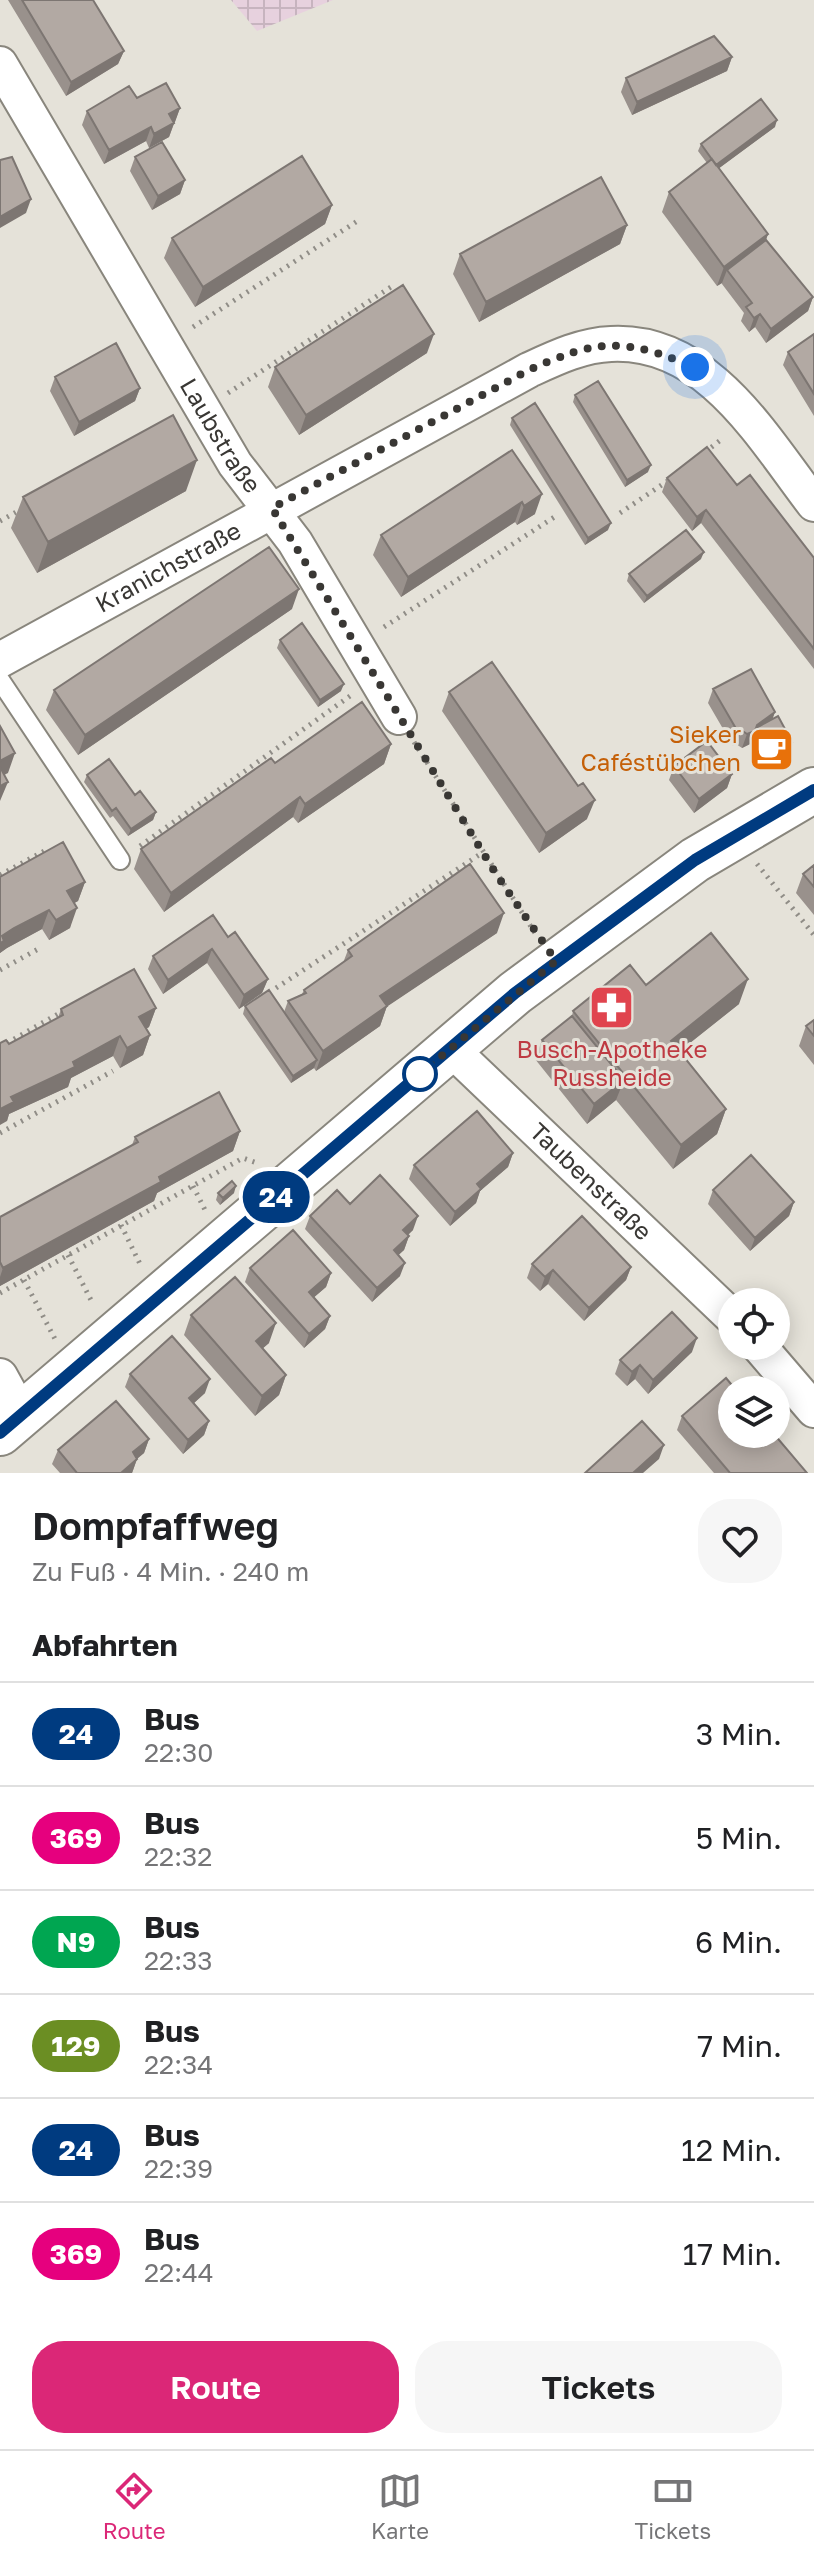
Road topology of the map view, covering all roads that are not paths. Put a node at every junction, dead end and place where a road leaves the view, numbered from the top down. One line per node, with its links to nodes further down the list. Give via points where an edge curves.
1 (0, 64): 3 (street, Laubstraße, via 235,464)
2 (814, 504): 3 (street, Kranichstraße, via 729,395 695,367 644,347 598,346 571,351 529,370)
3 (272, 508): 4 (street, Kranichstraße); 6 (street, Laubstraße)
4 (0, 660)
5 (0, 680): 8 (lane)
6 (399, 717)
7 (814, 790): 9 (street, via 734,836 556,961)
8 (120, 860)
9 (450, 1048): 10 (street, Taubenstraße); 14 (street)
10 (718, 1304)
11 (771, 1360): 13 (street)
12 (0, 1376): 14 (street)
13 (814, 1410)
14 (11, 1424)

